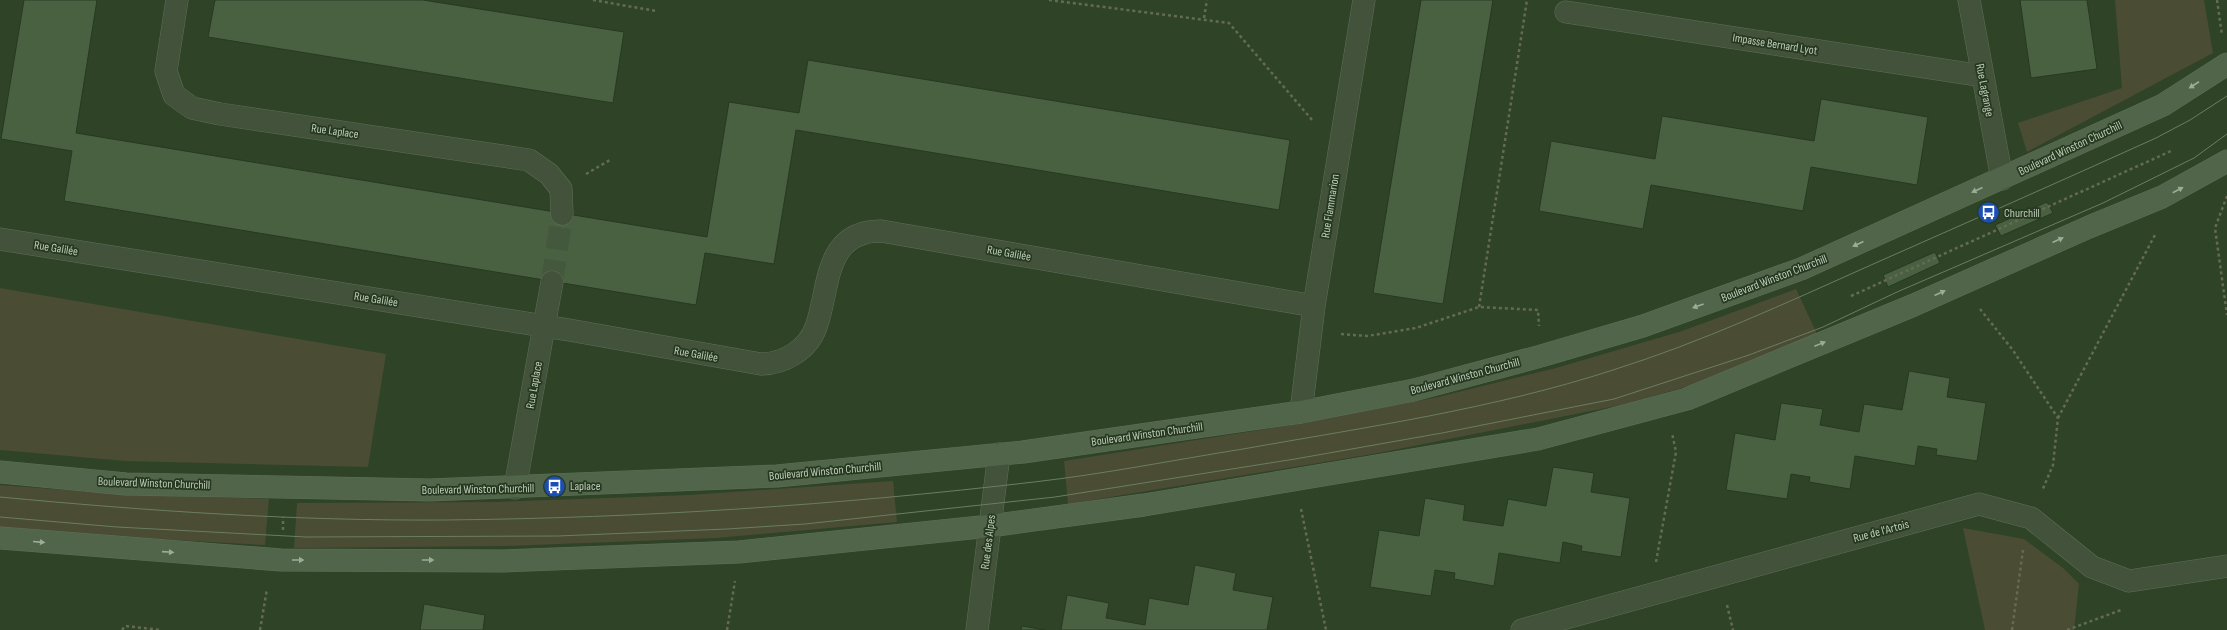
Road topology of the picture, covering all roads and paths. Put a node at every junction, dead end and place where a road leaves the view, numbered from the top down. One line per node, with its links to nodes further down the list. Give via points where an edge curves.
1 (177, 0): 21 (street, Rue Laplace, via 166,71 174,95 192,108 529,160 549,174 561,189)
2 (593, 0): 9 (path)
3 (1049, 0): 11 (path)
4 (1207, 0): 11 (path)
5 (1364, 0): 16 (street, Rue Flammarion)
6 (1527, 0): 27 (path)
7 (1969, 0): 14 (street, Rue Lagrange)
8 (2217, 0): 12 (path)
9 (656, 11)
10 (1566, 12): 14 (street, Impasse Bernard Lyot)
11 (1204, 18): 16 (path, via 1229,23)
12 (2224, 42)
13 (2227, 64): 18 (street, Boulevard Winston Churchill, one-way to 18, via 2164,105)
14 (1983, 76): 18 (street, Rue Lagrange)
15 (2171, 151): 25 (path)
16 (1339, 152): 26 (street, Rue Flammarion)
17 (2227, 161): 19 (street, one-way to 17)
18 (2002, 179): 31 (street, Boulevard Winston Churchill, one-way to 31, via 1801,269 1643,326)
19 (2177, 191): 24 (street, one-way to 19); 34 (path)
20 (2227, 196): 28 (path, via 2215,228)
21 (562, 214)
22 (0, 239): 29 (street, Rue Galilée)
23 (552, 282): 29 (street, Rue Laplace)
24 (1960, 284): 32 (street, one-way to 24); 34 (path, via 2012,349)
25 (1848, 298)
26 (1314, 306): 29 (street, Rue Galilée, via 871,231 863,232 851,240 831,263 816,328 806,344 788,357 771,364 748,363); 30 (street, Rue Flammarion)
27 (1479, 307): 30 (path, via 1416,328 1367,336); 31 (path, via 1538,310)
28 (2227, 315)
29 (544, 327): 38 (street, Rue Laplace)
30 (1310, 332): 33 (street, Rue Flammarion)
31 (1541, 356): 33 (street, Boulevard Winston Churchill, via 1414,390)
32 (1668, 405): 37 (street, via 1538,439); 45 (path, via 1676,452 1656,560)
33 (1301, 412): 35 (street, Boulevard Winston Churchill)
34 (2058, 418): 39 (path, via 2053,465)
35 (999, 454): 38 (street, Boulevard Winston Churchill, via 778,476); 40 (street, Rue des Alpes)
36 (0, 472): 38 (street, Boulevard Winston Churchill, via 126,484 430,490)
37 (1295, 479): 40 (street, via 1144,505); 50 (path)
38 (515, 488)
39 (2031, 518): 44 (street, Rue de l'Artois, via 2092,567); 45 (street, Rue de l'Artois, via 1979,504); 52 (path, via 2024,539)
40 (990, 526): 42 (street); 49 (street, Rue des Alpes)
41 (0, 538): 42 (street, one-way to 42, via 281,560 503,561)
42 (739, 552): 48 (path)
43 (2227, 566): 44 (street, Rue de l'Artois)
44 (2129, 581): 53 (path, via 2126,608)
45 (1659, 593): 51 (street, Rue de l'Artois)
46 (122, 630): 47 (path, via 125,626)
47 (161, 630)
48 (727, 630)
49 (977, 630)
50 (1326, 630)
51 (1522, 630)
52 (2012, 630)
53 (2067, 630)

